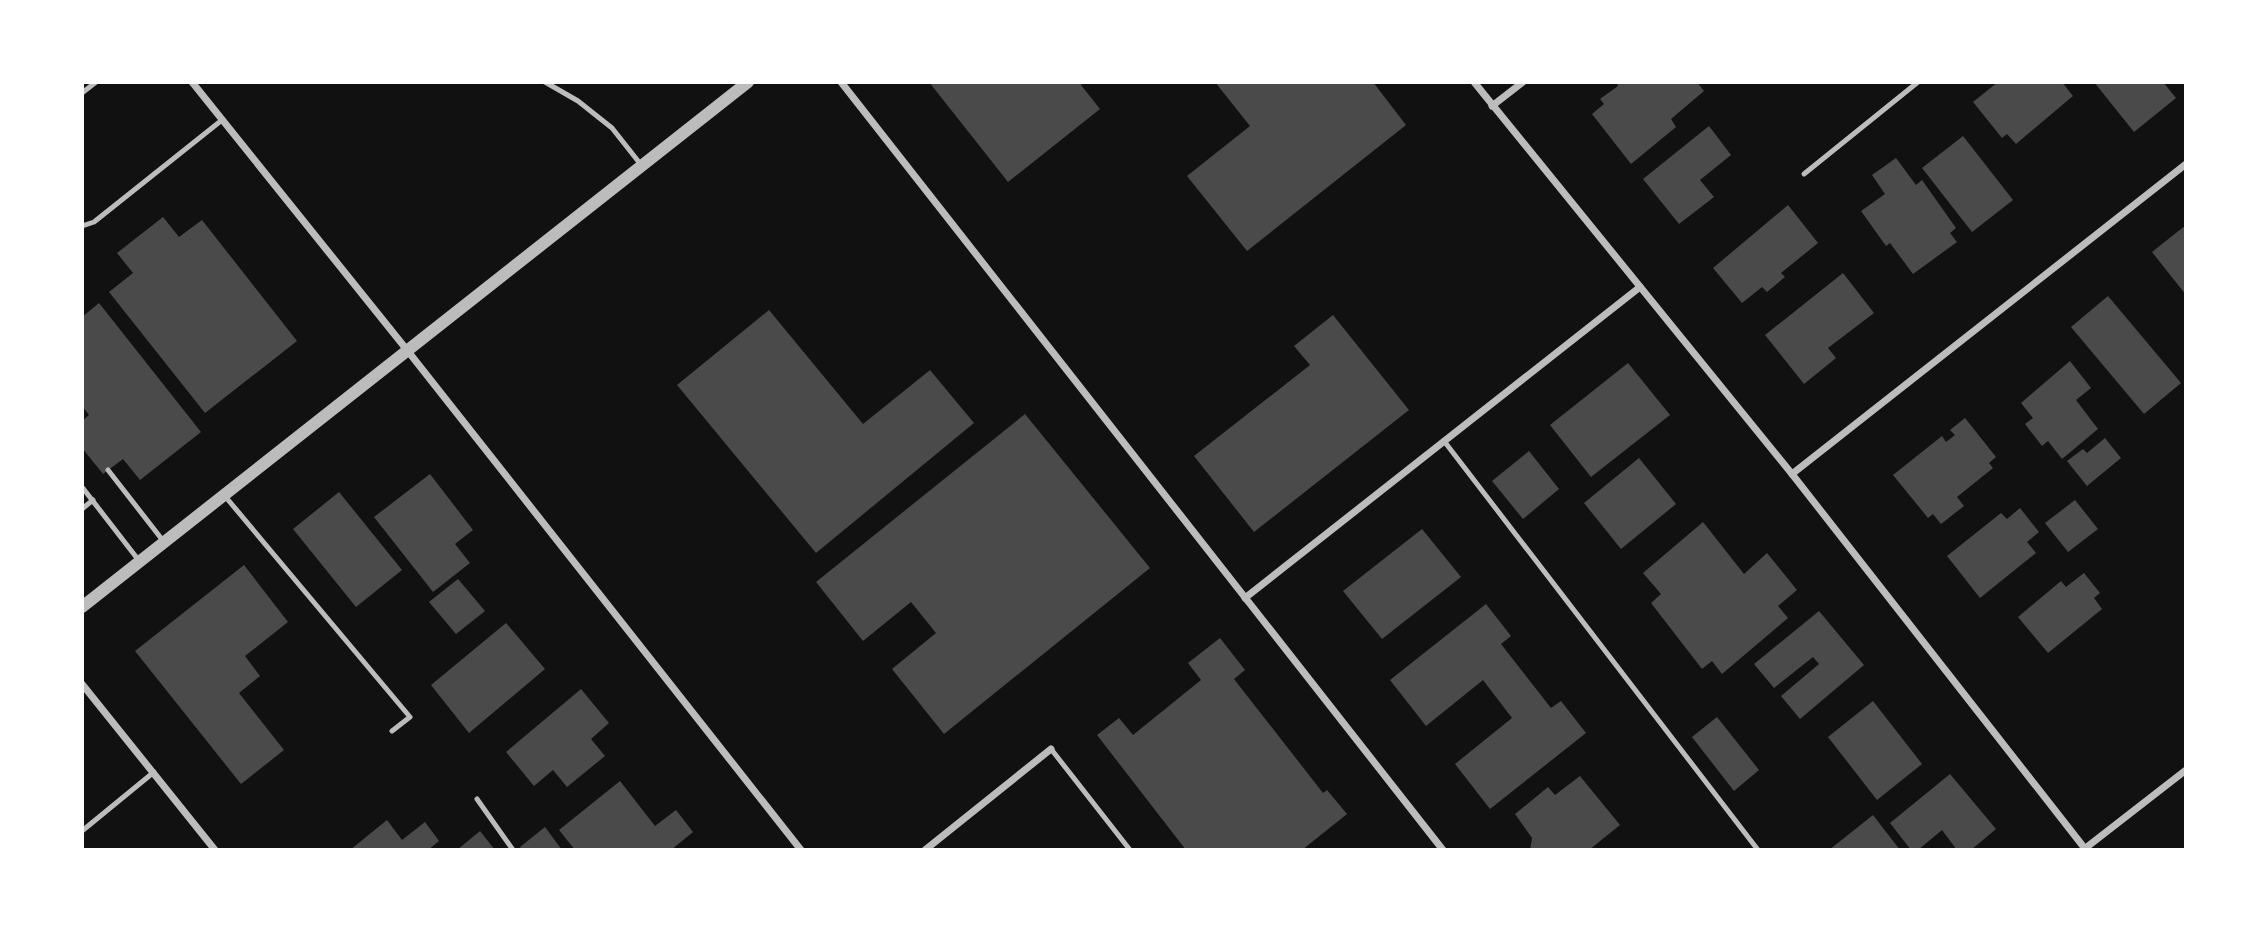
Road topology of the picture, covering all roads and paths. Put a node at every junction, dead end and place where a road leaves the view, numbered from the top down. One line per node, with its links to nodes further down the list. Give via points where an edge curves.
1 (96, 82): 9 (lane)
2 (192, 82): 11 (street)
3 (545, 82): 13 (lane, via 612,128)
4 (748, 82): 13 (street)
5 (841, 82): 27 (street)
6 (1474, 82): 10 (street)
7 (1523, 82): 10 (street)
8 (1918, 82): 14 (lane)
9 (82, 93)
10 (1493, 106): 16 (street)
11 (222, 120): 15 (lane, via 94,222); 17 (street)
12 (2186, 164): 20 (street)
13 (642, 166): 17 (street)
14 (1804, 174)
15 (82, 226)
16 (1640, 287): 18 (street); 20 (street)
17 (407, 350): 22 (street); 39 (street)
18 (1444, 441): 27 (street); 43 (lane)
19 (108, 470): 25 (lane)
20 (1792, 474): 36 (street)
21 (83, 489): 23 (lane)
22 (224, 495): 25 (street); 30 (lane, via 410,718)
23 (93, 500): 24 (lane); 26 (lane)
24 (82, 509)
25 (164, 542): 26 (street)
26 (140, 562): 28 (street)
27 (1245, 598): 42 (street)
28 (82, 607)
29 (82, 684): 33 (street)
30 (392, 731)
31 (1051, 749): 40 (street); 41 (lane)
32 (2186, 769): 36 (street)
33 (154, 772): 35 (lane); 37 (street)
34 (477, 799): 38 (lane)
35 (82, 831)
36 (2085, 849)
37 (215, 850)
38 (513, 850)
39 (801, 850)
40 (925, 850)
41 (1130, 850)
42 (1443, 850)
43 (1758, 850)

